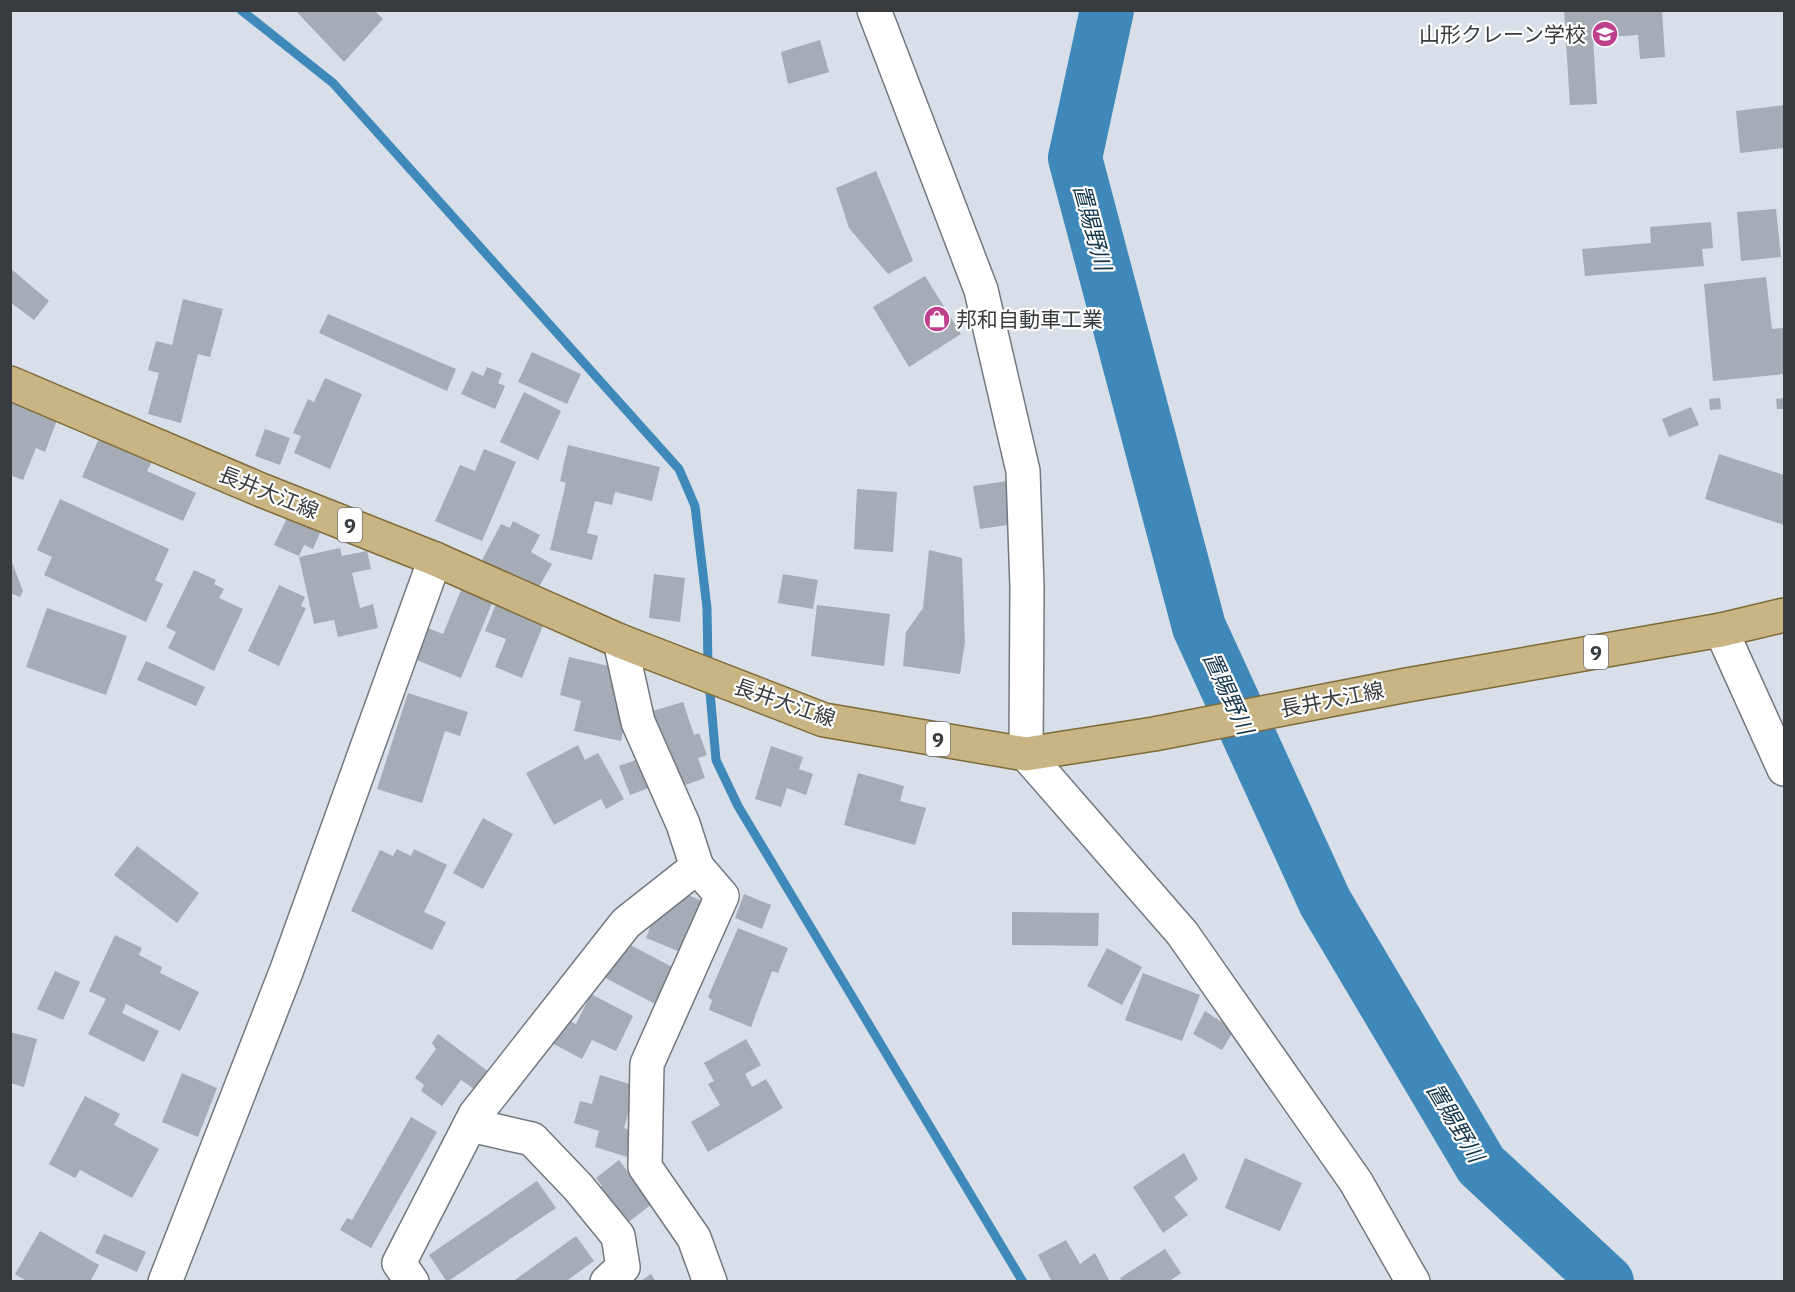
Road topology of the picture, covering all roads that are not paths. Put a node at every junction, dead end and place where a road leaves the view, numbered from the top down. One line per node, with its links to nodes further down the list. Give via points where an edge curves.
1 (874, 10): 7 (street, via 981,290 1023,471)
2 (10, 383): 3 (main road, 長井大江線 / 9)
3 (435, 560): 6 (main road, 長井大江線 / 9); 11 (street, via 286,972)
4 (1785, 615): 5 (main road, 長井大江線 / 9)
5 (1721, 630): 7 (main road, 長井大江線 / 9); 8 (street)
6 (620, 641): 7 (main road, 長井大江線 / 9, via 824,720); 9 (street, via 639,722)
7 (1026, 754): 15 (street, via 1182,933 1356,1182)
8 (1785, 769)
9 (697, 867): 10 (street, via 626,923); 14 (street, via 722,896 647,1064 645,1167 694,1238)
10 (470, 1125): 12 (street, via 399,1263); 13 (street, via 532,1139 578,1187 618,1236 623,1267)
11 (165, 1281)
12 (412, 1281)
13 (607, 1281)
14 (710, 1281)
15 (1413, 1281)

